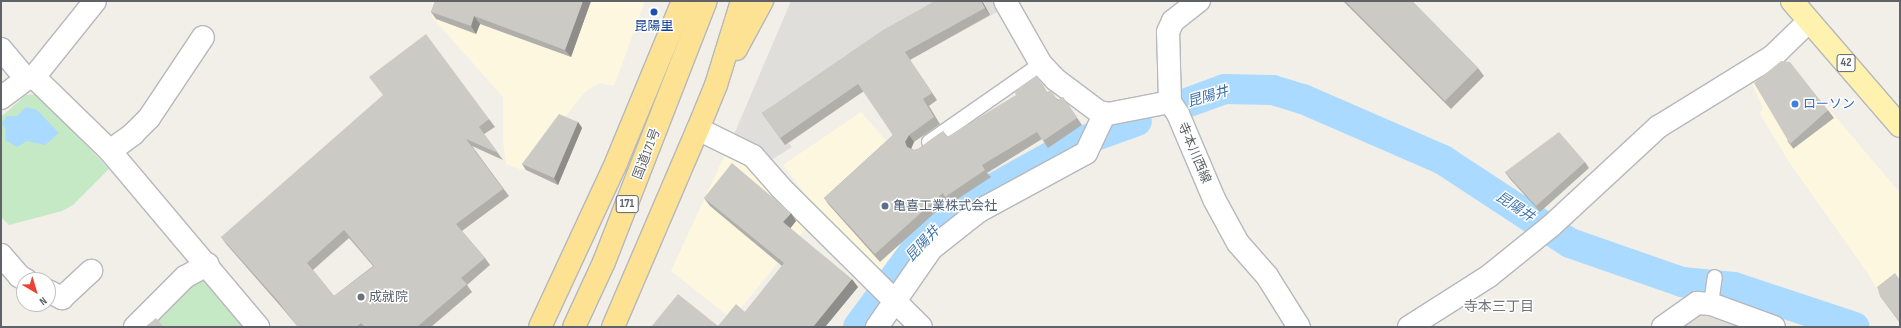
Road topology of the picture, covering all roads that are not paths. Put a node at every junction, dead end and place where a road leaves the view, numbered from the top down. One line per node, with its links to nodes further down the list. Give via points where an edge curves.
1 (95, 1): 12 (street)
2 (742, 1): 13 (highway)
3 (762, 1): 13 (highway)
4 (1005, 1): 11 (street)
5 (1199, 1): 15 (street, via 1173,21 1168,32)
6 (1792, 1): 8 (main road, 42)
7 (694, 3): 31 (highway); 32 (highway, 国道171号 / 171, via 676,79 604,262)
8 (1809, 21): 17 (main road, 42); 37 (street, via 1773,56 1658,127 1545,231 1489,276)
9 (203, 37): 20 (street, via 149,118 133,134)
10 (1, 49): 12 (street)
11 (1041, 64): 16 (street, via 1055,80 1099,112); 19 (lane)
12 (30, 78): 14 (street); 20 (street)
13 (716, 85): 18 (highway)
14 (1, 98)
15 (1170, 102): 16 (street); 36 (street, 寺本川西線, via 1178,114 1214,199 1238,243 1268,276)
16 (1102, 119): 27 (street, via 1086,153 979,211 931,250)
17 (1900, 126)
18 (698, 129): 27 (street, via 753,156 781,188); 33 (highway)
19 (919, 149)
20 (110, 150): 22 (street)
21 (1, 255): 24 (street)
22 (208, 264): 29 (street, via 185,277); 30 (street)
23 (91, 271): 26 (street, via 62,298)
24 (16, 272)
25 (1715, 277): 28 (lane)
26 (56, 295)
27 (893, 299): 34 (street); 35 (street)
28 (1711, 304): 38 (street, via 1697,303); 39 (street)
29 (135, 327)
30 (258, 327)
31 (540, 327)
32 (574, 327)
33 (613, 327)
34 (877, 327)
35 (920, 327)
36 (1299, 327)
37 (1409, 327)
38 (1663, 327)
39 (1774, 327)

